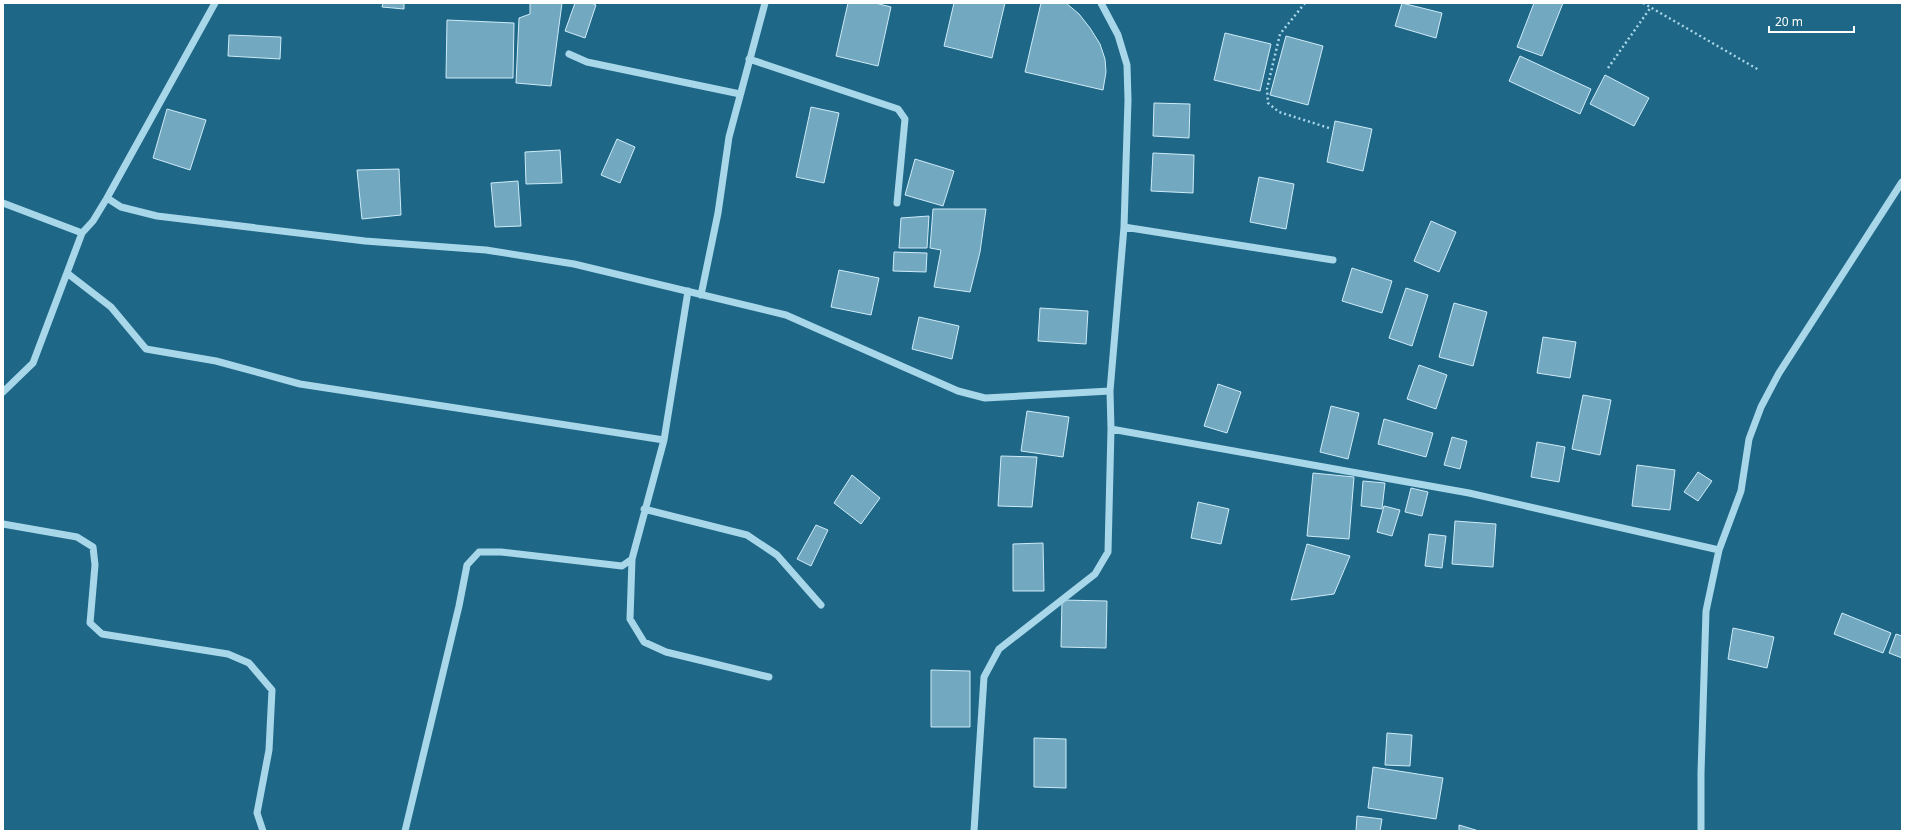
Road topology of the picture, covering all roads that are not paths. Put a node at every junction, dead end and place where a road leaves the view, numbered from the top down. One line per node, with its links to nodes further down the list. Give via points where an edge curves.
1 (214, 3): 8 (street)
2 (765, 3): 5 (street)
3 (1101, 3): 11 (street, via 1118,35 1127,65)
4 (569, 54): 6 (street, via 587,62)
5 (749, 59): 6 (street); 10 (street, via 898,109 905,119)
6 (740, 94): 16 (street, via 729,138 718,213)
7 (1902, 182): 23 (street, via 1778,374 1760,407 1750,439 1741,491)
8 (107, 198): 12 (street); 15 (street, via 122,207 157,216 365,241 486,250 574,264)
9 (3, 203): 12 (street)
10 (897, 203)
11 (1124, 228): 13 (street); 17 (street)
12 (82, 233): 14 (street)
13 (1333, 260)
14 (67, 273): 18 (street, via 33,363); 20 (street, via 111,307 146,349 216,361 300,384)
15 (688, 291): 16 (street); 20 (street)
16 (701, 294): 17 (street, via 786,315 958,391 985,398)
17 (1110, 391): 19 (street)
18 (3, 392)
19 (1111, 429): 23 (street, via 1469,493); 29 (street, via 1108,552 1095,574 999,649 984,677)
20 (664, 440): 21 (street)
21 (644, 509): 24 (street); 25 (street, via 747,535 777,555)
22 (3, 524): 27 (street, via 77,537 93,546 95,565 90,623 102,634 228,654 249,663 272,690 269,750 257,813)
23 (1719, 550): 30 (street, via 1706,611)
24 (632, 559): 26 (street, via 630,619 644,642 666,652); 28 (street, via 622,566 501,552 479,552 467,565)
25 (822, 605)
26 (769, 677)
27 (262, 831)
28 (405, 831)
29 (974, 831)
30 (1701, 831)

